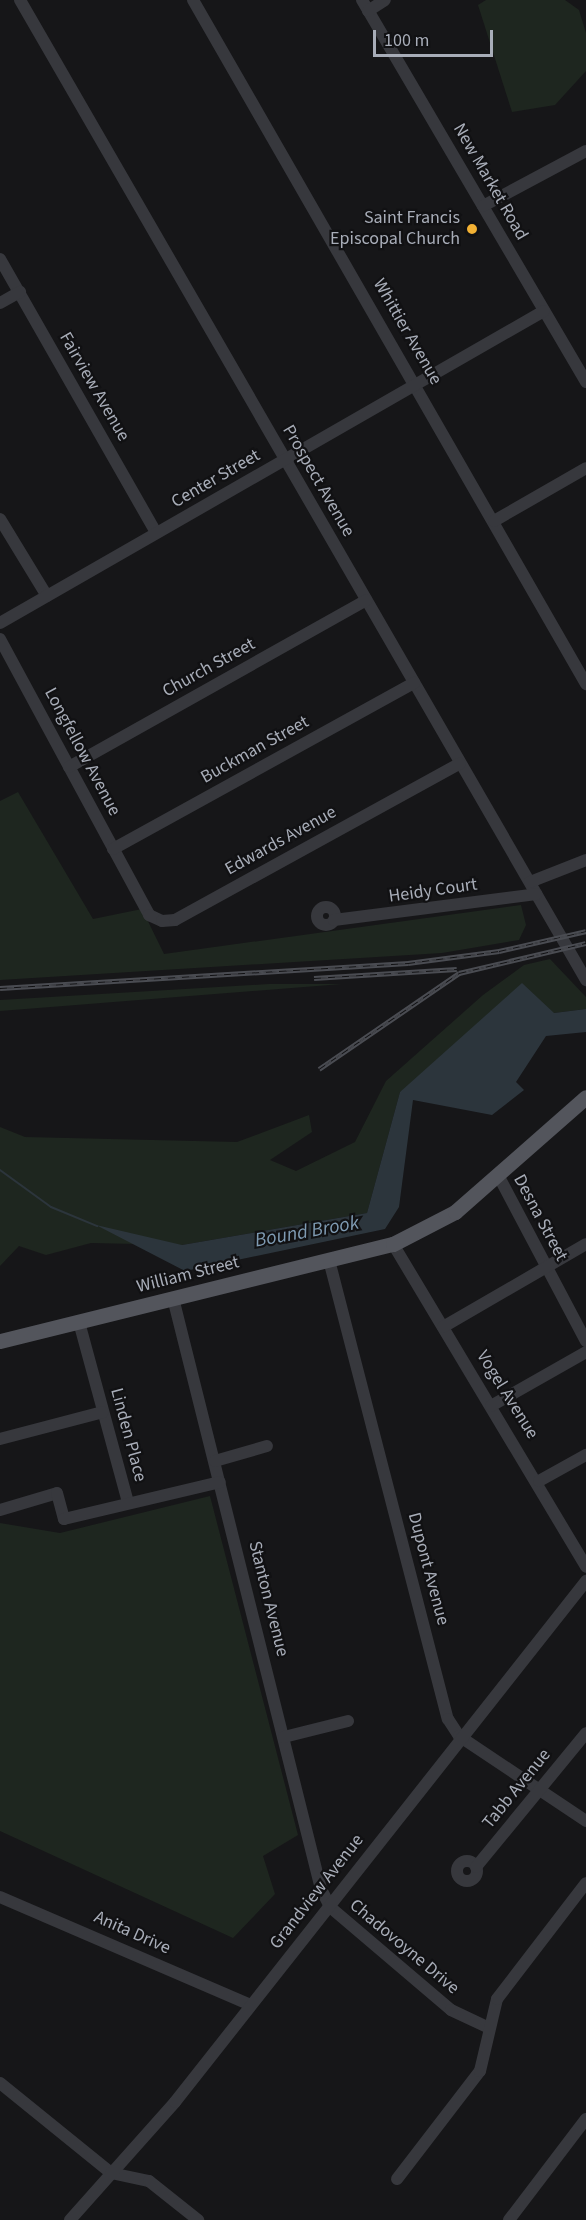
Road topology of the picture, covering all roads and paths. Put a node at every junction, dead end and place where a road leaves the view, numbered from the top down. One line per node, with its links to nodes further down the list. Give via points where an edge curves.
1 (20, 0): 14 (street, Prospect Avenue)
2 (193, 0): 13 (street, Whittier Avenue)
3 (385, 0): 4 (street)
4 (365, 5): 6 (street, New Market Road)
5 (586, 151): 6 (street)
6 (483, 206): 10 (street, New Market Road)
7 (0, 259): 8 (street, Fairview Avenue)
8 (20, 292): 9 (street); 18 (street, Fairview Avenue)
9 (0, 303)
10 (544, 311): 11 (street, New Market Road); 13 (street, Center Street)
11 (581, 363): 12 (street, New Market Road)
12 (586, 382)
13 (416, 384): 14 (street, Center Street); 17 (street, Whittier Avenue)
14 (285, 460): 18 (street, Center Street); 20 (street, Prospect Avenue)
15 (586, 468): 17 (street)
16 (0, 519): 19 (street)
17 (494, 521): 24 (street, Whittier Avenue)
18 (156, 534): 19 (street, Center Street)
19 (46, 596): 21 (street, Center Street)
20 (366, 600): 23 (street, Prospect Avenue); 26 (street, Church Street)
21 (0, 622)
22 (0, 639): 26 (street, Longfellow Avenue)
23 (414, 683): 25 (street, Prospect Avenue); 27 (street, Buckman Street)
24 (586, 684)
25 (460, 763): 29 (street, Prospect Avenue); 30 (street, Edwards Avenue, via 175,920 149,915)
26 (69, 767): 27 (street, Longfellow Avenue)
27 (113, 849): 30 (street, Longfellow Avenue)
28 (586, 860): 29 (street)
29 (530, 882): 31 (street, Prospect Avenue)
30 (132, 883)
31 (536, 894): 32 (street, Heidy Court); 33 (street, Prospect Avenue)
32 (334, 920)
33 (586, 980)
34 (586, 1097): 35 (main road, William Street)
35 (498, 1175): 36 (main road, William Street, via 454,1212); 39 (street, Desna Street)
36 (393, 1244): 38 (main road, William Street); 42 (street, Vogel Avenue)
37 (586, 1244): 39 (street)
38 (329, 1260): 40 (main road, William Street); 60 (street, Dupont Avenue, via 448,1719)
39 (546, 1268): 42 (street); 44 (street, Desna Street)
40 (173, 1298): 41 (main road, William Street); 51 (street, Stanton Avenue)
41 (79, 1322): 43 (main road, William Street); 47 (street, Linden Place)
42 (443, 1327): 46 (street, Vogel Avenue)
43 (0, 1341)
44 (586, 1341)
45 (586, 1352): 46 (street)
46 (491, 1406): 52 (street, Vogel Avenue)
47 (103, 1412): 48 (street); 54 (street, Linden Place)
48 (0, 1439)
49 (267, 1446): 51 (street)
50 (586, 1455): 52 (street)
51 (215, 1461): 53 (street, Stanton Avenue)
52 (539, 1481): 56 (street, Vogel Avenue)
53 (220, 1482): 54 (street, Linden Place); 61 (street, Stanton Avenue)
54 (128, 1502): 55 (street, via 64,1519 57,1493)
55 (0, 1510)
56 (586, 1567)
57 (586, 1581): 60 (street, Grandview Avenue)
58 (348, 1721): 61 (street)
59 (586, 1733): 62 (street, Tabb Avenue)
60 (459, 1736): 62 (street, Dupont Avenue); 67 (street, Grandview Avenue)
61 (284, 1737): 67 (street, Stanton Avenue)
62 (539, 1790): 63 (street, Dupont Avenue); 64 (street, Tabb Avenue)
63 (586, 1821)
64 (476, 1867)
65 (586, 1883): 69 (street, via 508,1982)
66 (0, 1897): 68 (street, Anita Drive)
67 (330, 1907): 68 (street, Grandview Avenue); 69 (street, Chadovoyne Drive, via 451,2010)
68 (249, 2004): 72 (street, Grandview Avenue)
69 (489, 2028): 73 (street, via 480,2071)
70 (0, 2083): 72 (street)
71 (586, 2119): 76 (street)
72 (111, 2173): 74 (street, Grandview Avenue); 75 (street, via 149,2181)
73 (397, 2179)
74 (70, 2220)
75 (198, 2220)
76 (509, 2220)

